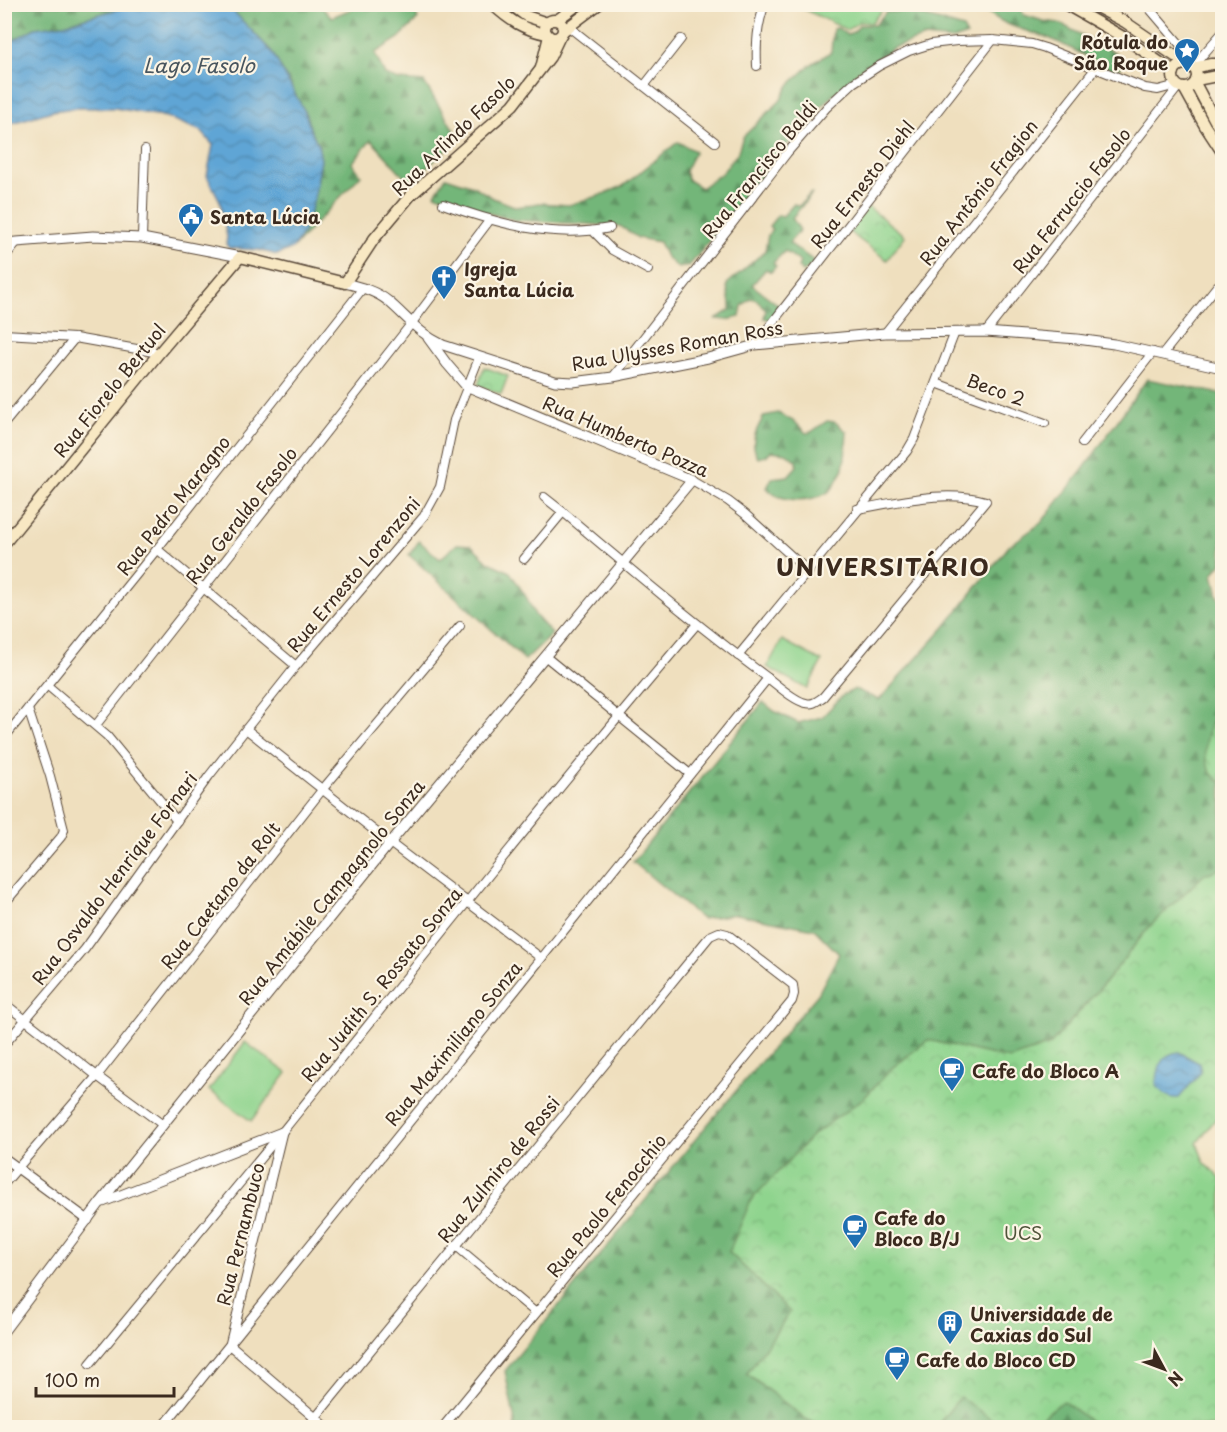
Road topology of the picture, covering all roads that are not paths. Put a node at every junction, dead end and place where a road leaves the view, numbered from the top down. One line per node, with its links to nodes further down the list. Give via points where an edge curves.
1 (492, 4): 9 (main road, via 533,32)
2 (510, 4): 9 (main road)
3 (579, 4): 9 (main road)
4 (599, 4): 9 (main road)
5 (765, 4): 14 (street, via 756,41)
6 (1065, 4): 17 (main road, via 1124,37)
7 (1091, 4): 15 (main road)
8 (1148, 4): 15 (street, via 1184,49)
9 (556, 30): 20 (street); 36 (main road, Rua Arlindo Fasolo, via 554,51 530,85 501,116 410,196 374,239)
10 (1222, 33): 15 (street)
11 (681, 39): 20 (street)
12 (993, 40): 16 (street, Rua Francisco Baldi, via 1032,44); 46 (street, Rua Ernesto Diehl); 52 (street, Rua Francisco Baldi, via 931,44 889,61 853,83 787,153)
13 (1222, 64): 15 (main road)
14 (757, 66)
15 (1191, 66): 17 (main road, via 1179,66); 19 (main road, via 1197,73)
16 (1095, 69): 21 (street, Rua Francisco Baldi, via 1152,90); 42 (street, Rua Antônio Fragion)
17 (1174, 72): 21 (main road)
18 (1222, 75): 19 (main road)
19 (1196, 81): 21 (main road, via 1191,86); 22 (main road)
20 (644, 86): 23 (street)
21 (1180, 86): 25 (main road); 41 (street, Rua Ferruccio Fasolo)
22 (1222, 134)
23 (715, 142)
24 (145, 150): 30 (street)
25 (1222, 152)
26 (443, 204): 27 (street)
27 (489, 221): 29 (street, via 529,229); 39 (street, Rua Geraldo Fasolo)
28 (610, 228): 29 (street)
29 (593, 231): 35 (street, via 612,250)
30 (142, 238): 32 (street, via 93,236); 33 (street)
31 (4, 243): 32 (street)
32 (16, 243): 34 (street)
33 (240, 257): 36 (main road); 48 (main road, Rua Fiorelo Bertuol)
34 (4, 258)
35 (648, 270)
36 (345, 283): 38 (street)
37 (1217, 286): 49 (street)
38 (363, 288): 39 (street, via 388,302); 63 (street, Rua Pedro Maragno)
39 (411, 324): 45 (street); 67 (street, Rua Geraldo Fasolo)
40 (956, 332): 41 (street, Rua Ulysses Roman Ross); 42 (street, Rua Ulysses Roman Ross); 53 (street)
41 (986, 332): 47 (street, Rua Ulysses Roman Ross, via 1077,339)
42 (885, 333): 46 (street, Rua Ulysses Roman Ross)
43 (4, 334): 44 (street)
44 (75, 338): 48 (street); 56 (street)
45 (428, 338): 50 (street, Rua Ulysses Roman Ross); 54 (street, Rua Humberto Pozza)
46 (755, 345): 52 (street, Rua Ulysses Roman Ross)
47 (1153, 352): 49 (street, Rua Ulysses Roman Ross); 57 (street)
48 (159, 353): 62 (main road, Rua Fiorelo Bertuol)
49 (1163, 354): 51 (street, Rua Ulysses Roman Ross)
50 (479, 358): 52 (street, Rua Ulysses Roman Ross, via 555,381); 54 (street, Rua Ernesto Lorenzoni)
51 (1222, 368)
52 (613, 377)
53 (936, 383): 55 (street, Beco 2); 60 (street, via 907,451)
54 (466, 386): 58 (street, Rua Humberto Pozza); 72 (street, Rua Ernesto Lorenzoni, via 433,502)
55 (1045, 423)
56 (4, 424)
57 (1082, 443)
58 (692, 480): 65 (street, Rua Amábile Campagnolo Sonza); 66 (street, Rua Humberto Pozza, via 745,514)
59 (544, 497): 61 (street)
60 (857, 509): 66 (street); 73 (street, via 941,495 986,501 823,698 804,703)
61 (563, 512): 64 (street); 65 (street)
62 (4, 544)
63 (157, 549): 67 (street); 74 (street, Rua Pedro Maragno)
64 (524, 559)
65 (624, 564): 68 (street); 71 (street, Rua Amábile Campagnolo Sonza)
66 (809, 572): 70 (street)
67 (203, 588): 72 (street); 77 (street, Rua Geraldo Fasolo)
68 (697, 624): 70 (street); 76 (street, Rua Judith S. Rossato Sonza)
69 (460, 626): 81 (street, Rua Caetano da Rolt)
70 (738, 656): 73 (street)
71 (546, 657): 76 (street); 83 (street, Rua Amábile Campagnolo Sonza)
72 (296, 666): 78 (street, Rua Ernesto Lorenzoni)
73 (768, 678): 80 (street, Rua Maximiliano Sonza)
74 (48, 686): 75 (street, Rua Pedro Maragno); 77 (street)
75 (28, 709): 79 (street, Rua Pedro Maragno); 85 (street, via 64,830)
76 (618, 716): 80 (street); 84 (street, Rua Judith S. Rossato Sonza)
77 (96, 725): 82 (street)
78 (246, 729): 81 (street); 82 (street, Rua Osvaldo Henrique Fornari)
79 (4, 738)
80 (690, 774): 87 (street, Rua Maximiliano Sonza)
81 (322, 790): 83 (street); 91 (street, Rua Caetano da Rolt)
82 (177, 821): 89 (street, Rua Osvaldo Henrique Fornari, via 85,949)
83 (390, 843): 84 (street); 92 (street, Rua Amábile Campagnolo Sonza)
84 (466, 901): 87 (street); 93 (street, Rua Judith S. Rossato Sonza)
85 (4, 904)
86 (715, 932): 99 (street, Rua Zulmiro de Rossi); 100 (street, Rua Paolo Fenocchio, via 727,934 793,985 792,1001)
87 (541, 958): 102 (street, Rua Maximiliano Sonza)
88 (4, 1002): 89 (street)
89 (25, 1020): 90 (street, Rua Osvaldo Henrique Fornari); 91 (street)
90 (4, 1045)
91 (97, 1076): 92 (street); 95 (street, Rua Caetano da Rolt)
92 (164, 1125): 97 (street, Rua Amábile Campagnolo Sonza)
93 (282, 1132): 97 (street); 102 (street, Rua Pernambuco); 103 (street, Rua Judith S. Rossato Sonza)
94 (4, 1158): 95 (street)
95 (18, 1169): 96 (street, Rua Caetano da Rolt); 98 (street)
96 (4, 1184)
97 (100, 1203): 98 (street, Rua Amábile Campagnolo Sonza)
98 (88, 1220): 101 (street, Rua Amábile Campagnolo Sonza)
99 (455, 1245): 100 (street); 104 (street, Rua Zulmiro de Rossi)
100 (536, 1313): 108 (street, Rua Paolo Fenocchio)
101 (4, 1331)
102 (230, 1345): 104 (street); 105 (street, Rua Maximiliano Sonza)
103 (90, 1364)
104 (315, 1418): 106 (street, Rua Zulmiro de Rossi); 107 (street)
105 (162, 1428)
106 (307, 1428)
107 (327, 1428)
108 (442, 1428)

